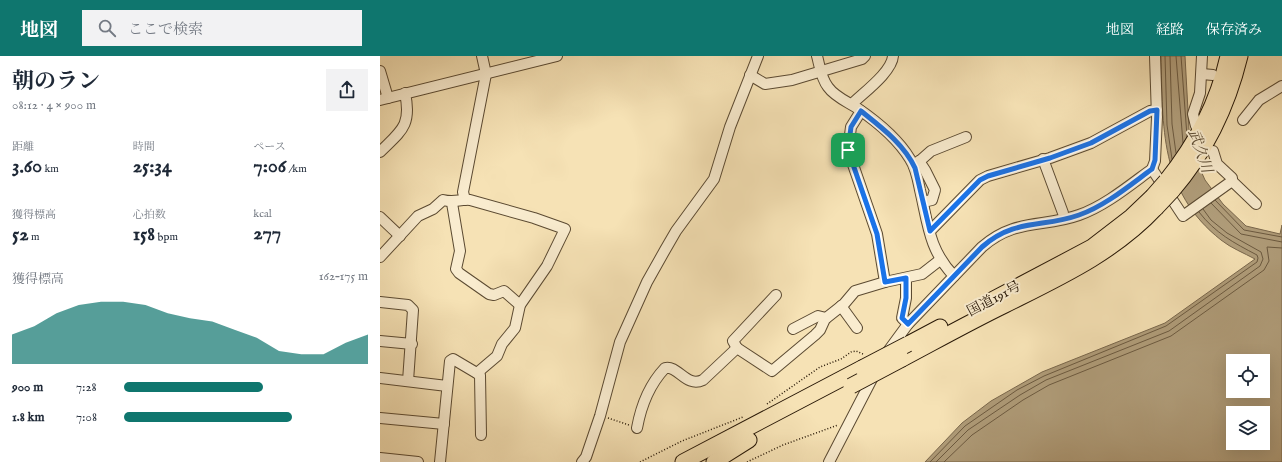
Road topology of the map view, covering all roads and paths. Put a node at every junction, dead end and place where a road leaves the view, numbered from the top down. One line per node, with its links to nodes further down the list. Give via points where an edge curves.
1 (482, 56): 13 (street)
2 (557, 56): 13 (street)
3 (758, 56): 15 (street)
4 (817, 56): 12 (street)
5 (865, 56): 12 (street)
6 (893, 56): 20 (street, via 892,63 882,75)
7 (1155, 56): 21 (street)
8 (1202, 56): 14 (street)
9 (1228, 56): 25 (highway, 国道191号)
10 (1240, 56): 25 (highway, 国道191号, via 1225,103)
11 (380, 71): 19 (street)
12 (821, 72): 15 (street, via 765,84); 20 (street, via 824,82 832,92)
13 (486, 74): 18 (street); 31 (street, via 463,192)
14 (1202, 74): 16 (street); 25 (street, via 1198,102 1193,114)
15 (750, 75): 63 (street, via 714,179 665,250 620,342)
16 (1213, 75)
17 (1282, 86): 23 (street, via 1259,100)
18 (405, 93): 19 (street); 26 (street, via 405,126)
19 (384, 99)
20 (852, 104): 22 (street)
21 (1157, 110): 27 (street, via 1150,111 1091,143); 29 (street, via 1155,160)
22 (861, 111): 28 (street); 44 (street, via 851,127 848,150 877,234)
23 (1244, 120)
24 (966, 137): 28 (street, via 931,151)
25 (1203, 140): 30 (street, via 1217,164 1232,178); 34 (highway, 国道191号, bridge, via 1174,171)
26 (380, 152)
27 (1043, 159): 36 (street); 38 (street, via 980,180)
28 (916, 164): 32 (street); 32 (street, via 935,190 932,200)
29 (1152, 169): 30 (street, via 1184,216); 42 (street, via 1080,215 1027,224 1001,234 982,247)
30 (1231, 182): 35 (street)
31 (465, 200): 33 (street); 47 (street, via 565,229 547,266)
32 (923, 202): 38 (street)
33 (452, 203): 39 (street, via 443,200 433,209 418,216); 47 (street, via 460,251 456,269 489,294 504,291)
34 (1154, 203): 56 (highway, 国道191号, bridge, via 1092,246 908,344); 69 (highway, 国道191号, bridge, via 1123,239 1102,253)
35 (1256, 204)
36 (1063, 213)
37 (380, 217): 39 (street)
38 (930, 231): 41 (street)
39 (400, 236): 40 (street)
40 (380, 257)
41 (940, 260): 42 (street); 43 (street, via 922,274)
42 (954, 276): 50 (street)
43 (906, 278): 44 (street); 50 (street, via 902,318)
44 (885, 282): 48 (street, via 858,290)
45 (776, 295): 55 (street, via 733,341)
46 (380, 302): 54 (street, via 408,305 413,310)
47 (520, 306): 57 (street, via 515,328 502,344 497,356)
48 (841, 306): 49 (street); 51 (street)
49 (826, 318): 52 (street, via 818,316); 55 (street, via 815,336 772,371)
50 (908, 324): 79 (street, via 894,341 871,379)
51 (857, 328)
52 (793, 329)
53 (380, 340): 54 (street)
54 (412, 344): 59 (street)
55 (737, 348): 67 (street, via 699,382 690,381 670,367 665,368 641,407)
56 (865, 362): 61 (path, via 856,351 851,352 820,367); 75 (highway, 国道191号)
57 (477, 373): 60 (street, via 453,359 450,361); 68 (street, via 480,374)
58 (380, 378): 59 (street)
59 (408, 381): 60 (street)
60 (447, 386): 65 (street)
61 (765, 406)
62 (748, 415): 74 (path)
63 (600, 416): 67 (path); 73 (street)
64 (380, 418): 65 (street)
65 (444, 424): 72 (street)
66 (842, 424): 78 (path, via 783,445)
67 (637, 428)
68 (481, 435)
69 (749, 440): 76 (highway, 国道191号); 77 (highway)
70 (380, 458): 71 (street)
71 (418, 462)
72 (440, 462)
73 (582, 462)
74 (640, 462)
75 (683, 462)
76 (706, 462)
77 (714, 462)
78 (747, 462)
79 (829, 462)

